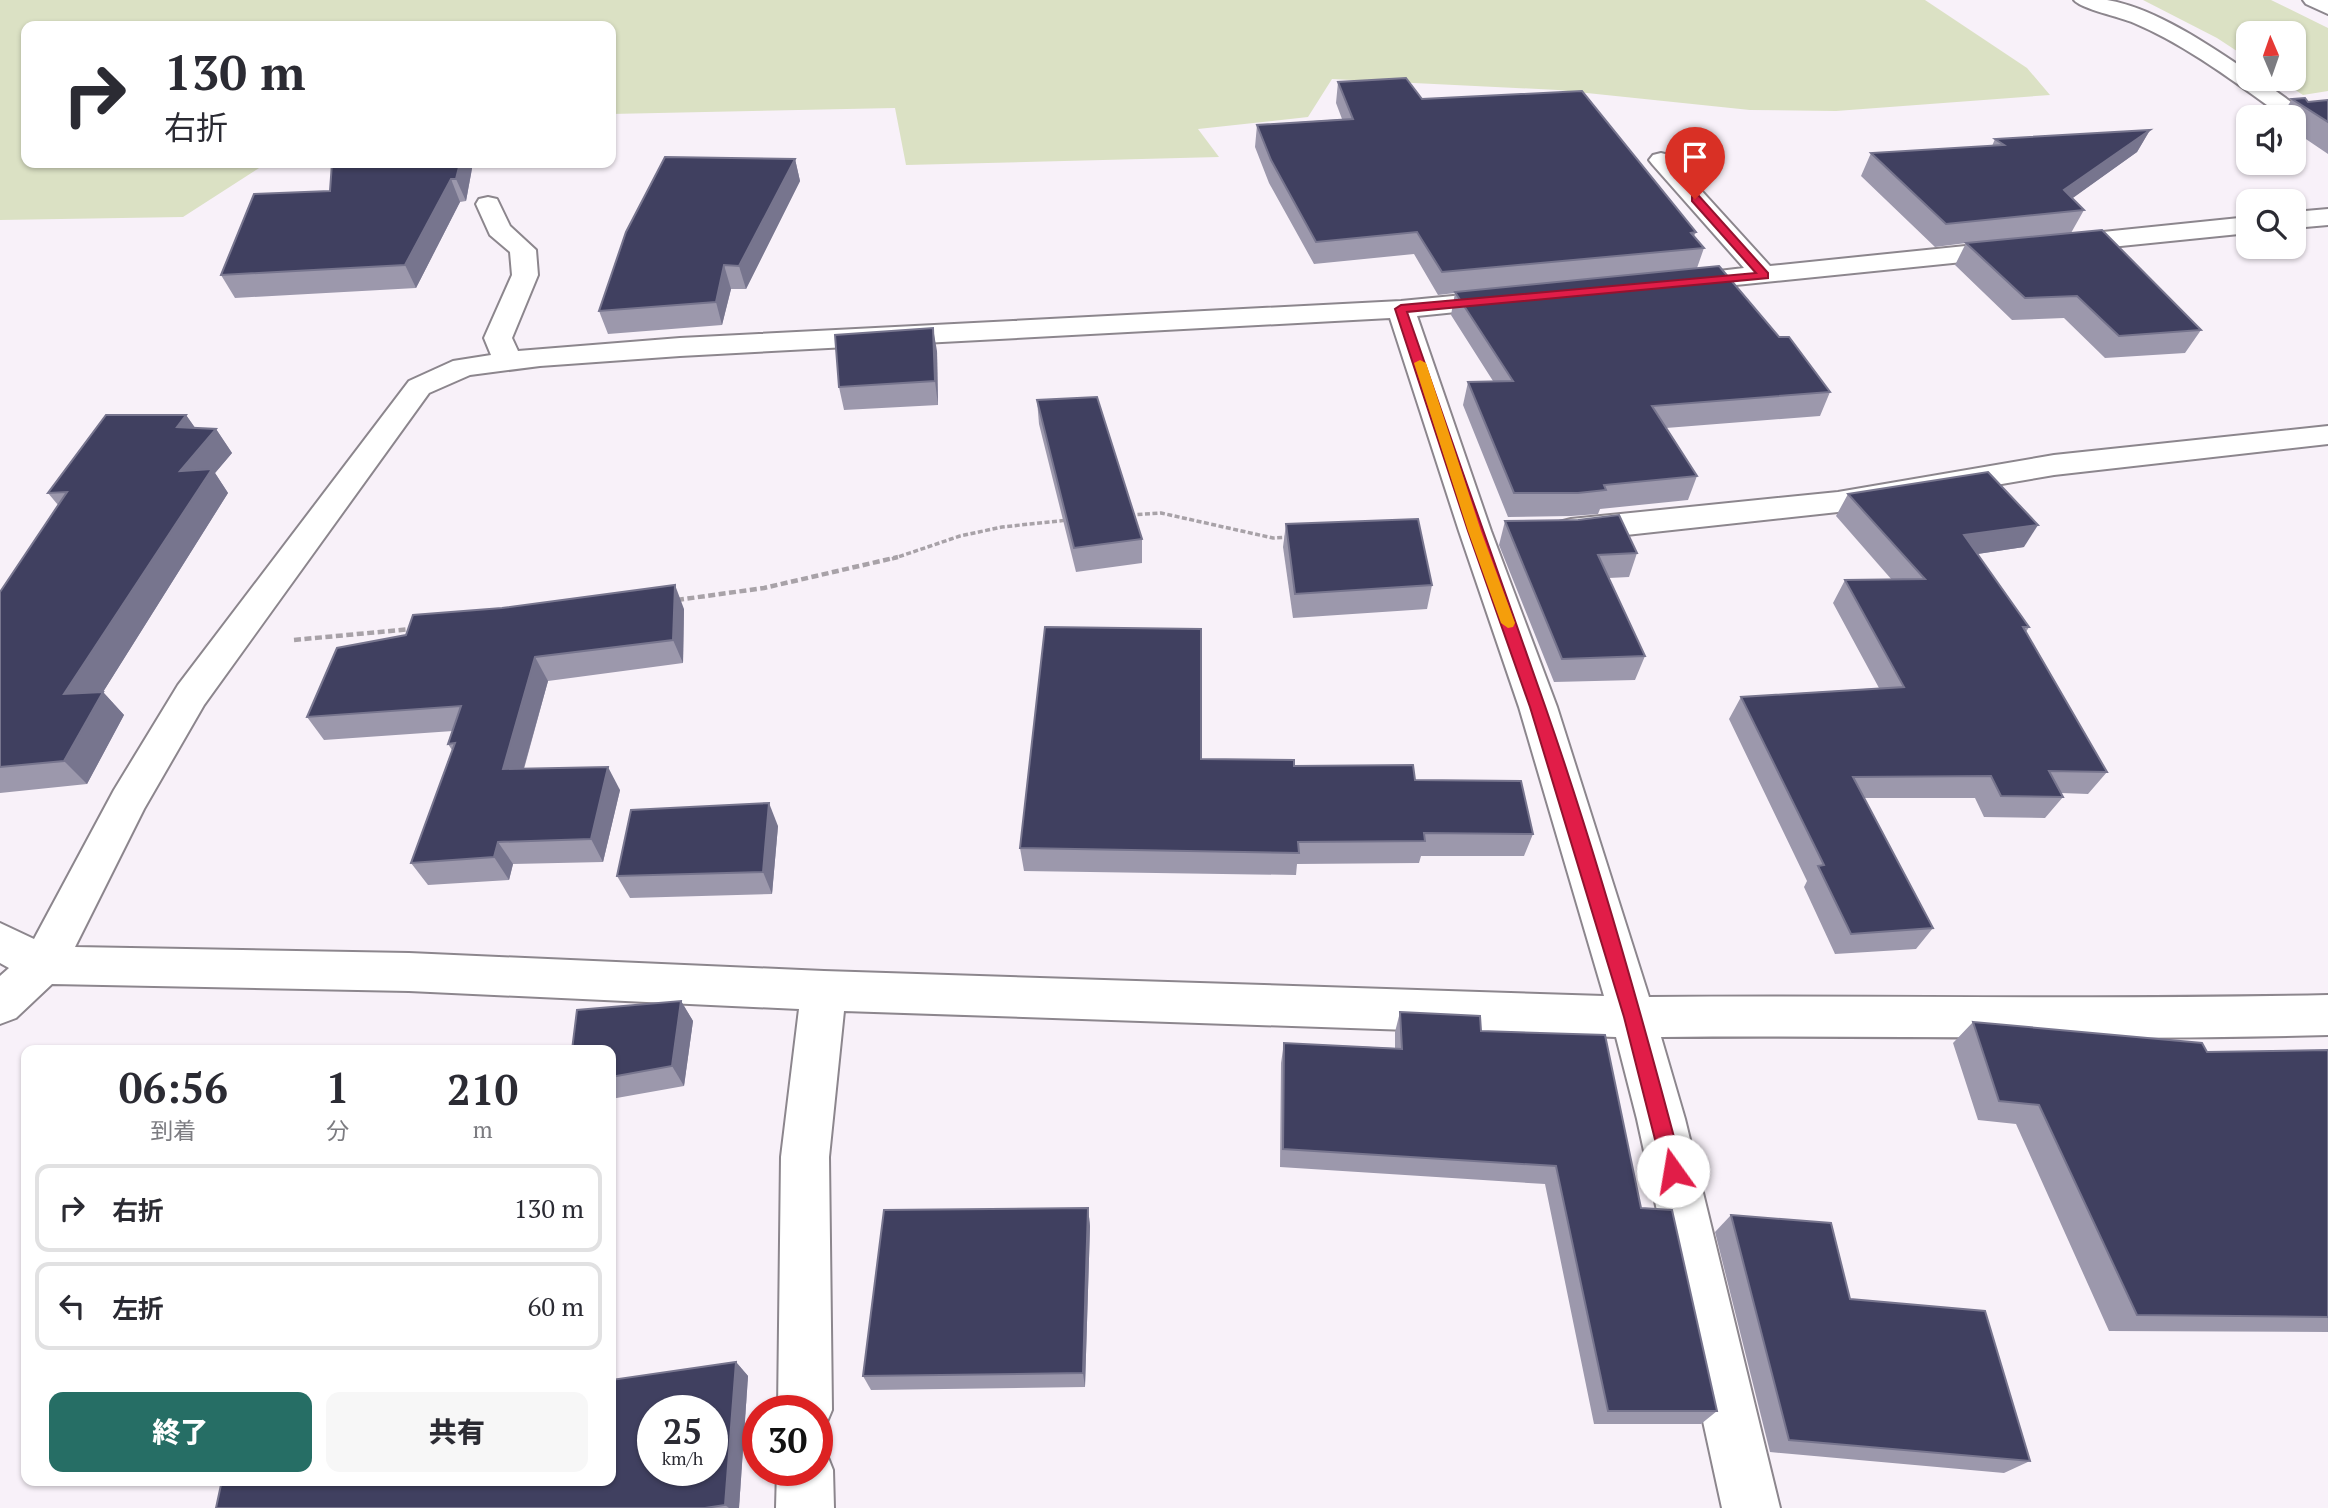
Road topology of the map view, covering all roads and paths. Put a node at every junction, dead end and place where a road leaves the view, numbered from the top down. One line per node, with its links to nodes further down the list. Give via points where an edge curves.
1 (2084, 0): 4 (street, via 2140,16 2180,37 2294,114)
2 (2313, 0): 3 (street)
3 (2328, 8)
4 (2328, 110)
5 (1661, 160): 10 (street)
6 (488, 204): 14 (street, via 499,229 523,250 524,275 498,338)
7 (2328, 217): 8 (street)
8 (2306, 219)
9 (2236, 226): 10 (street)
10 (1764, 275): 11 (street)
11 (1654, 285)
12 (1532, 297): 13 (street)
13 (1401, 309): 14 (street, via 694,346); 28 (street, via 1488,531)
14 (508, 362): 22 (street, via 463,367 419,387)
15 (2328, 435): 18 (street, via 2054,465 1838,502)
16 (1124, 515): 19 (path, via 1160,513 1273,538)
17 (1075, 519): 20 (path, via 1002,527 854,568 764,588)
18 (1544, 530)
19 (1299, 537)
20 (672, 601)
21 (417, 629): 22 (path)
22 (227, 646): 24 (street, via 191,695 128,801)
23 (0, 942): 24 (street)
24 (43, 965): 25 (street, via 409,972); 26 (street)
25 (824, 991): 28 (street); 29 (street, via 805,1157)
26 (0, 1004)
27 (2328, 1015): 28 (street)
28 (1633, 1017): 32 (street)
29 (805, 1395)
30 (805, 1486): 31 (street)
31 (805, 1508)
32 (1751, 1508)

